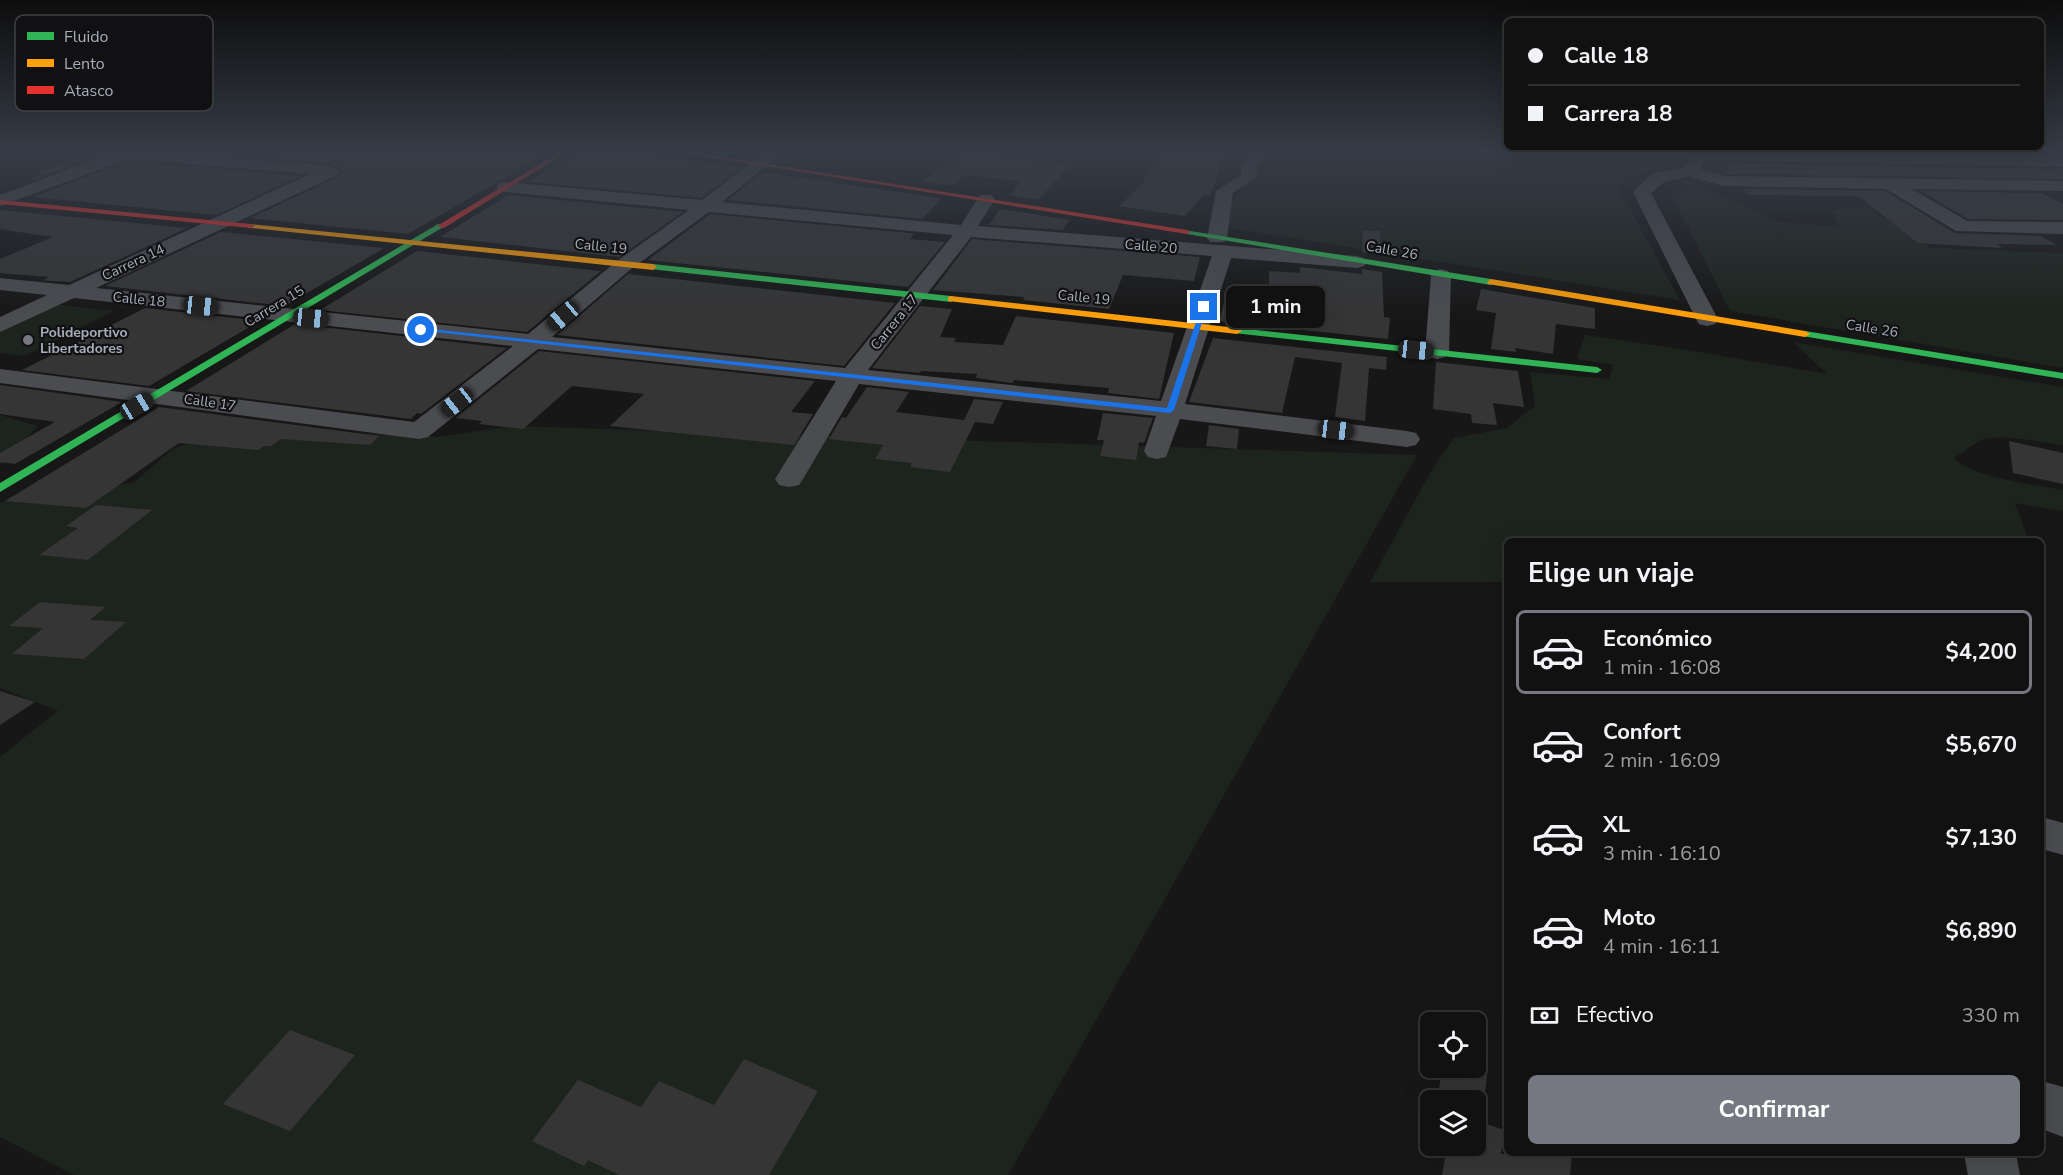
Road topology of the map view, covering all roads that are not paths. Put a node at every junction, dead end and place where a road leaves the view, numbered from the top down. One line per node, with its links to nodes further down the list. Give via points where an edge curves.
1 (50, 207): 11 (street, Calle 19)
2 (253, 207): 11 (street, Carrera 14)
3 (472, 207): 14 (street, Carrera 15)
4 (705, 207): 17 (street)
5 (715, 207): 13 (street, Calle 20)
6 (981, 207): 13 (street, Carrera 17)
7 (1026, 207): 15 (street)
8 (1224, 207): 15 (street)
9 (1650, 207): 23 (street)
10 (1930, 207): 12 (street, via 1963,226)
11 (218, 223): 14 (street, Calle 19); 20 (street, Carrera 14)
12 (2063, 228)
13 (966, 231): 15 (street, Calle 20); 21 (street, Carrera 17)
14 (411, 243): 17 (street, Calle 19); 22 (street, Carrera 15)
15 (1220, 245): 16 (street, Calle 20); 25 (street)
16 (1367, 263): 18 (street, Calle 26)
17 (624, 265): 21 (street, Calle 19); 26 (street)
18 (1441, 275): 23 (street, Calle 26); 27 (street)
19 (0, 284): 20 (street, Calle 18)
20 (70, 291): 22 (street, Calle 18); 24 (street, Carrera 14)
21 (916, 295): 25 (street, Calle 19); 30 (street, Carrera 17)
22 (289, 316): 26 (street, Calle 18); 32 (street, Carrera 15)
23 (1707, 319): 31 (street, Calle 26)
24 (0, 325)
25 (1198, 326): 27 (street, Calle 19); 33 (street)
26 (532, 342): 30 (street, Calle 18); 32 (street, Calle 17, via 419,431)
27 (1437, 352): 28 (street, Calle 19)
28 (1597, 370)
29 (0, 376): 32 (street, Calle 17)
30 (851, 376): 33 (street, Calle 18); 36 (street, Carrera 17)
31 (2063, 376)
32 (157, 394): 37 (street, Carrera 15)
33 (1170, 410): 34 (street, Calle 18); 35 (street)
34 (1407, 439)
35 (1157, 451)
36 (789, 479)
37 (0, 488)
38 (2044, 834): 39 (street)
39 (2063, 839)
40 (2044, 1106): 41 (street)
41 (2063, 1112)
42 (1990, 1156): 43 (street)
43 (1994, 1175)

